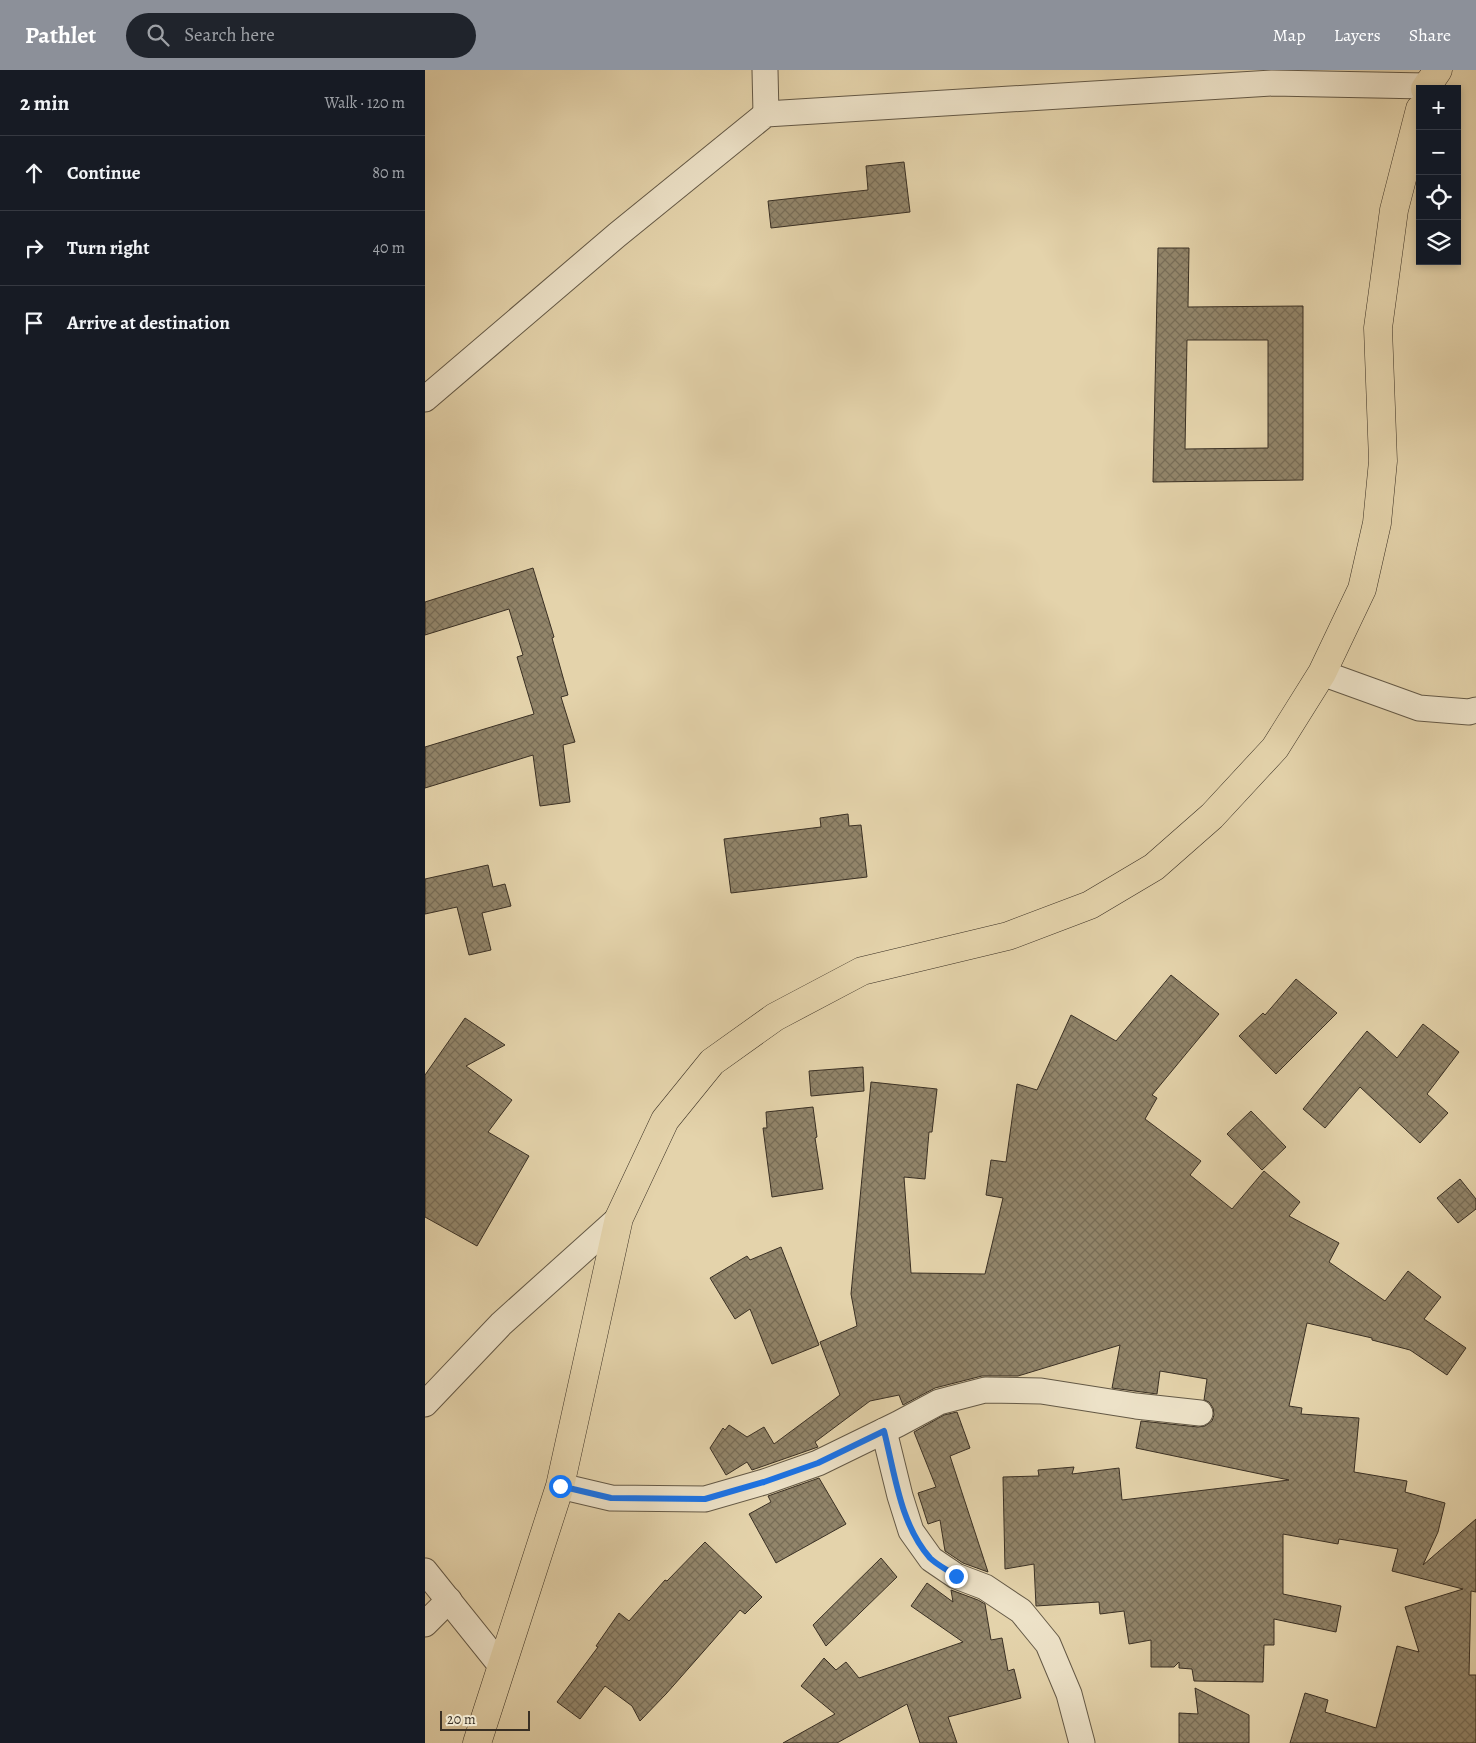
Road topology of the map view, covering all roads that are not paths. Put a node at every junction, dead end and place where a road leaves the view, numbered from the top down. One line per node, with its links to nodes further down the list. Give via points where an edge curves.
1 (765, 70): 3 (street)
2 (1416, 88): 3 (street, via 1272,83)
3 (766, 114): 5 (street, via 617,234)
4 (1416, 129): 6 (highway, via 1394,210 1378,328 1383,461 1377,523 1362,588)
5 (425, 399)
6 (1322, 673): 7 (street, via 1419,708); 8 (highway, via 1275,748 1212,816 1154,867 1090,905 1007,936 862,971 775,1017 712,1062 665,1120)
7 (1476, 710)
8 (619, 1218): 9 (street, via 501,1324); 12 (highway)
9 (425, 1403)
10 (1200, 1413): 11 (street, via 1041,1391 985,1390 939,1402)
11 (884, 1431): 12 (street, via 818,1463 705,1499 611,1498); 18 (street, via 911,1531 931,1559 956,1576 985,1587 1021,1611 1048,1644 1069,1694)
12 (560, 1486): 16 (highway)
13 (425, 1571): 14 (street)
14 (449, 1600): 15 (street); 16 (street)
15 (425, 1624)
16 (502, 1667): 17 (highway)
17 (477, 1743)
18 (1082, 1743)

